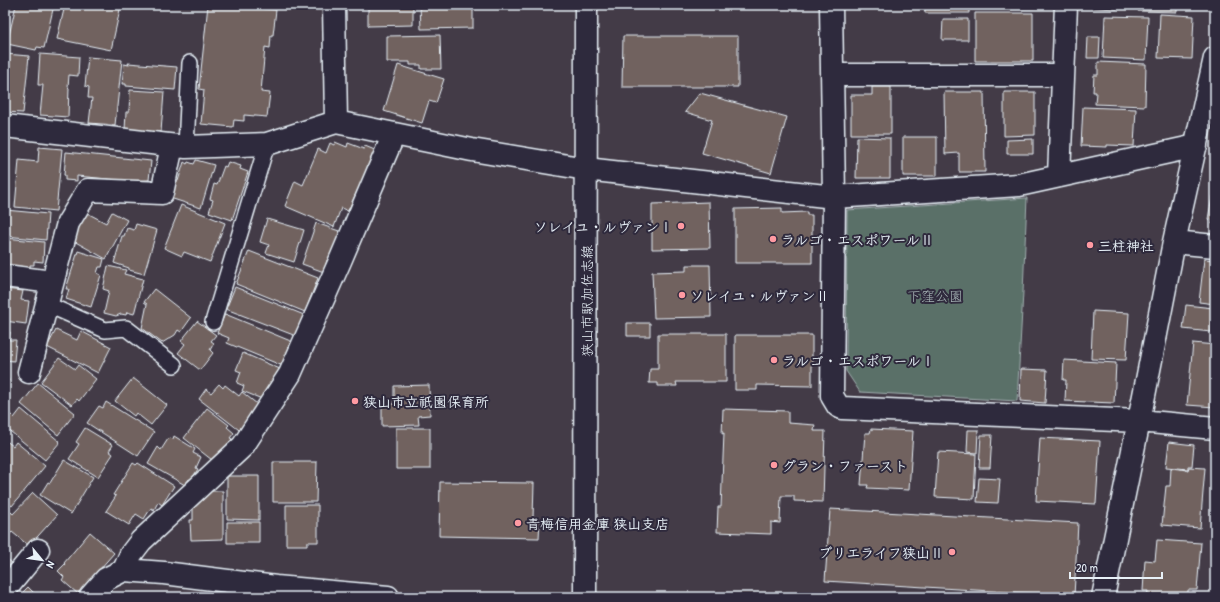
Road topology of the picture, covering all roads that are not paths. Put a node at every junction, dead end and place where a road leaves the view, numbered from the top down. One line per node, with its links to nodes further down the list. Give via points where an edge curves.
1 (334, 5): 9 (street)
2 (586, 5): 15 (street, 狭山市駅加佐志線)
3 (831, 5): 7 (street)
4 (1066, 5): 8 (street)
5 (1215, 58): 13 (street)
6 (190, 63): 14 (lane)
7 (832, 75): 8 (street); 17 (street)
8 (1063, 75): 16 (street)
9 (336, 122): 11 (street); 12 (street)
10 (5, 126): 14 (street)
11 (394, 134): 15 (street); 29 (street, via 290,374 243,446 141,541 131,554)
12 (266, 144): 14 (street); 23 (lane)
13 (1196, 146): 16 (street); 18 (street)
14 (179, 147): 21 (street, via 162,194 88,190 68,223)
15 (586, 169): 17 (street); 33 (street, 狭山市駅加佐志線)
16 (1059, 176): 17 (street, via 1019,186)
17 (834, 197): 26 (street, via 832,396 838,406)
18 (1174, 242): 19 (street); 26 (street)
19 (1215, 246)
20 (5, 276): 21 (street)
21 (52, 282): 22 (street)
22 (46, 304): 24 (lane, via 106,330 126,328); 25 (street)
23 (213, 322)
24 (174, 365)
25 (29, 372)
26 (1139, 421): 27 (street); 34 (street)
27 (1215, 428)
28 (38, 550): 30 (street)
29 (124, 570): 31 (street, via 106,579); 32 (street)
30 (5, 590)
31 (90, 597)
32 (388, 597)
33 (585, 597)
34 (1103, 597)

